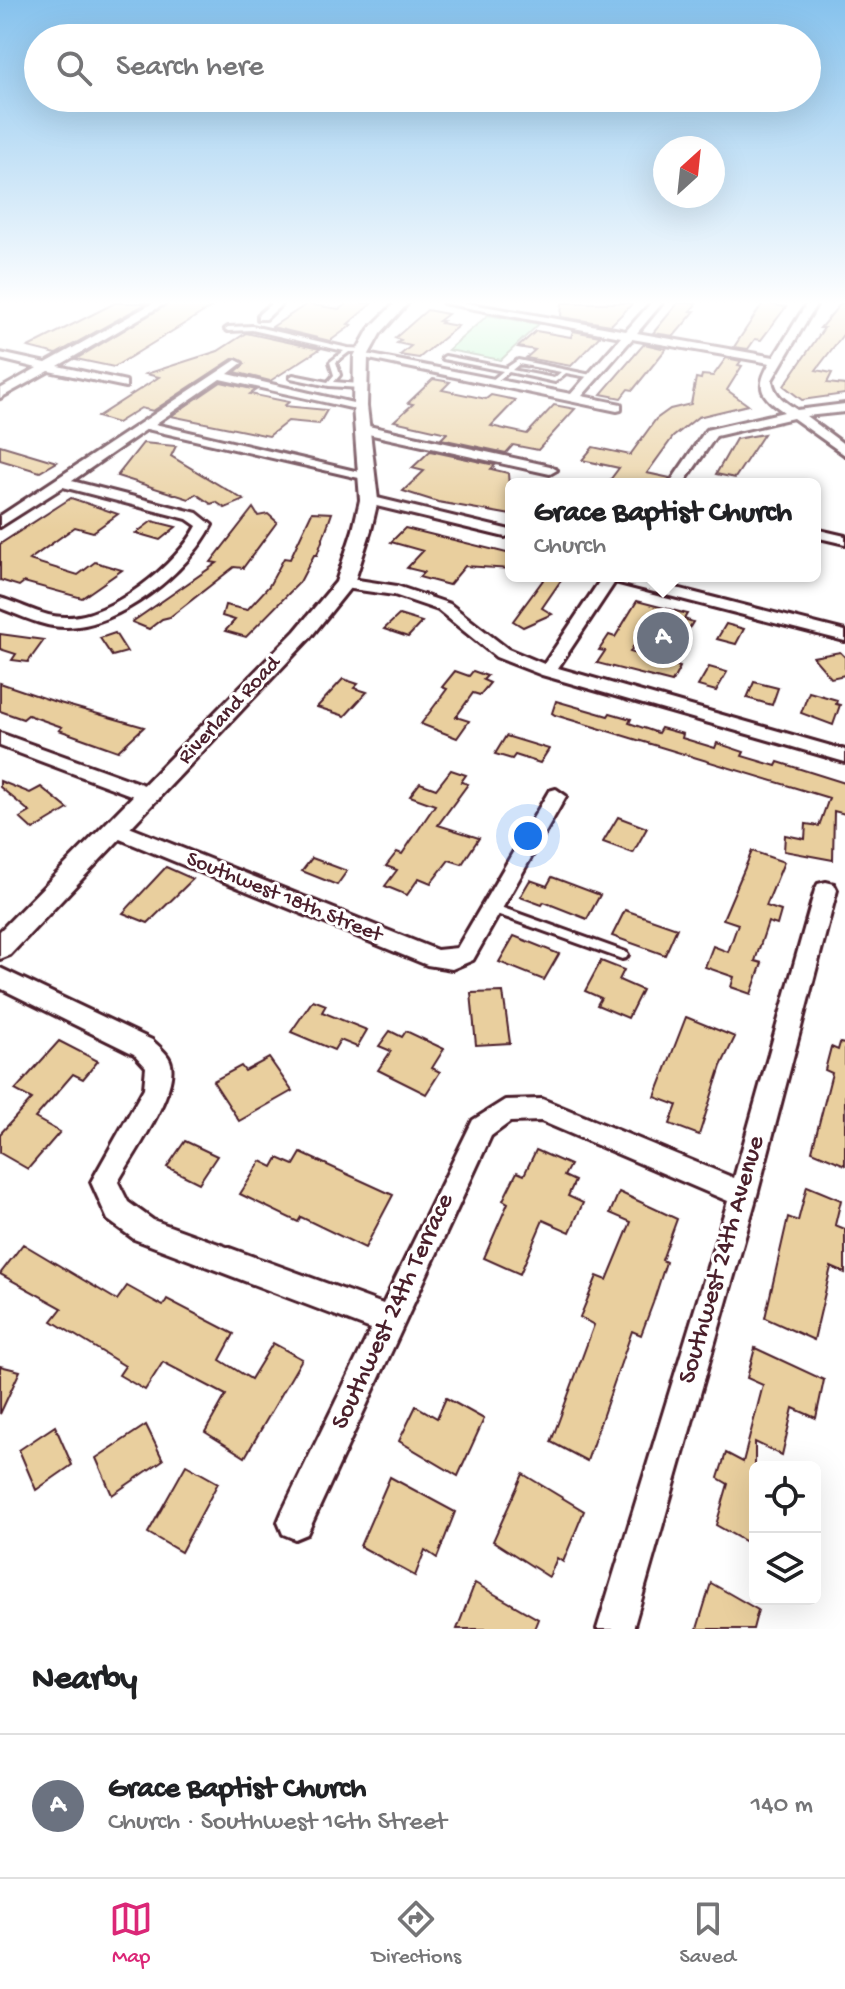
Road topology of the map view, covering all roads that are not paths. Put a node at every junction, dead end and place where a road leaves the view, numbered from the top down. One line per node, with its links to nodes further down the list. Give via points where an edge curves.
1 (27, 379): 16 (street)
2 (100, 379): 13 (street)
3 (211, 379): 22 (street)
4 (236, 379): 18 (street)
5 (303, 379): 14 (lane)
6 (333, 379): 14 (lane)
7 (360, 379): 15 (street, Riverland Road)
8 (480, 379): 12 (street)
9 (496, 379): 12 (lane)
10 (590, 379): 17 (street)
11 (767, 379): 21 (street, via 775,400)
12 (493, 382): 17 (street)
13 (122, 384)
14 (329, 384): 15 (lane)
15 (360, 386): 18 (street, Riverland Road)
16 (0, 394)
17 (574, 398): 19 (street)
18 (360, 406): 23 (street, Riverland Road)
19 (617, 407)
20 (845, 408): 21 (street)
21 (795, 414): 24 (street); 26 (street, via 711,433)
22 (144, 425): 27 (street); 28 (street)
23 (364, 429): 25 (street); 28 (street, Riverland Road)
24 (845, 451)
25 (550, 470)
26 (680, 478)
27 (61, 482): 29 (street); 36 (street, via 192,516 205,525 201,538 167,574 98,617 55,621)
28 (368, 489): 30 (street); 35 (street, Riverland Road)
29 (0, 523)
30 (505, 533)
31 (821, 534): 32 (street)
32 (845, 540)
33 (607, 582): 38 (street)
34 (634, 582): 37 (street)
35 (345, 583): 38 (street, via 397,591 444,607 502,653); 41 (street, Riverland Road)
36 (0, 603)
37 (845, 636)
38 (548, 671): 40 (street)
39 (0, 739): 41 (street)
40 (845, 756)
41 (151, 795): 43 (street, Riverland Road)
42 (556, 796): 45 (street)
43 (117, 830): 45 (street, Southwest 18th Street, via 435,959 465,954); 46 (street, Riverland Road)
44 (826, 890): 49 (street, Southwest 24th Avenue)
45 (492, 908): 47 (lane)
46 (0, 948)
47 (622, 955)
48 (0, 977): 50 (street, via 143,1047 159,1064 156,1090 104,1182 118,1211 144,1230)
49 (743, 1195): 50 (street, Southwest 24th Terrace, via 542,1110 505,1111 482,1128); 52 (street, Southwest 24th Avenue)
50 (389, 1321): 51 (street, Southwest 24th Terrace)
51 (295, 1522)
52 (615, 1629)

